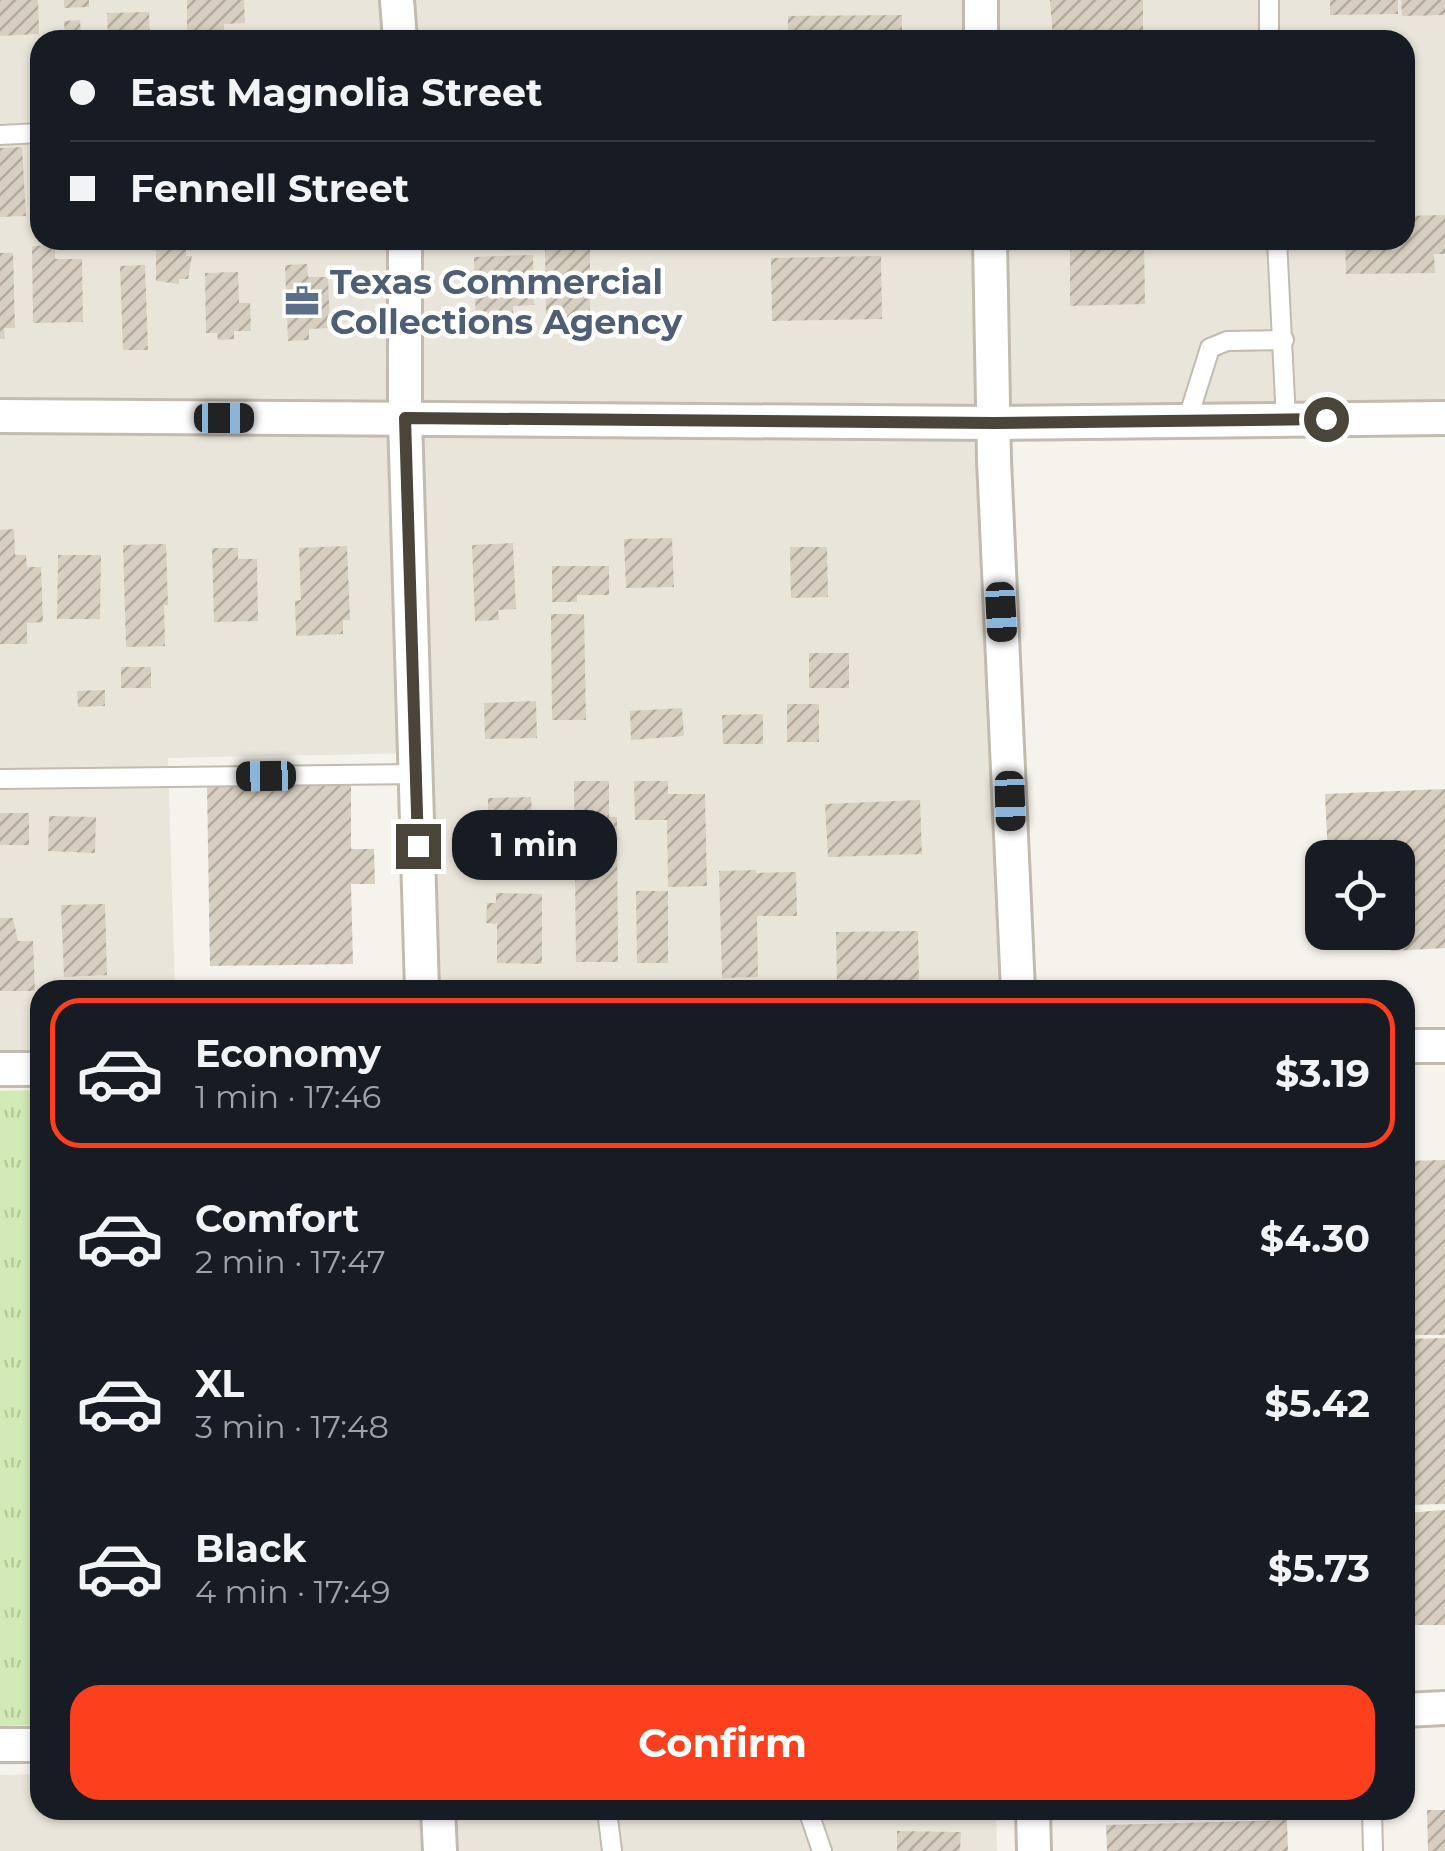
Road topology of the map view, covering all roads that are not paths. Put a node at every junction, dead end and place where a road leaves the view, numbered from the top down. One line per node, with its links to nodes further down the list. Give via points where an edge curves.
1 (397, 0): 4 (street)
2 (981, 0): 5 (street)
3 (1269, 0): 6 (lane)
4 (399, 30)
5 (981, 30)
6 (1269, 30)
7 (30, 133): 8 (lane)
8 (0, 135)
9 (405, 250): 14 (street)
10 (990, 250): 18 (street)
11 (1277, 250): 12 (lane)
12 (1284, 340): 16 (lane, via 1227,341 1210,348); 17 (lane)
13 (0, 416): 14 (street)
14 (405, 418): 18 (street); 19 (street)
15 (1445, 418): 17 (street)
16 (1187, 420): 17 (street); 18 (street)
17 (1286, 420)
18 (994, 423): 22 (street)
19 (417, 774): 20 (lane); 21 (street)
20 (0, 779)
21 (422, 980)
22 (1018, 980)
23 (1415, 1046): 24 (street)
24 (1445, 1046)
25 (0, 1069): 26 (street)
26 (30, 1069)
27 (1445, 1708): 28 (street)
28 (1415, 1710)
29 (30, 1745): 30 (street)
30 (0, 1746)
31 (438, 1820): 36 (street)
32 (608, 1820): 37 (lane)
33 (811, 1820): 38 (lane)
34 (1033, 1820): 39 (street)
35 (1372, 1820): 40 (lane)
36 (440, 1851)
37 (612, 1851)
38 (822, 1851)
39 (1034, 1851)
40 (1373, 1851)

